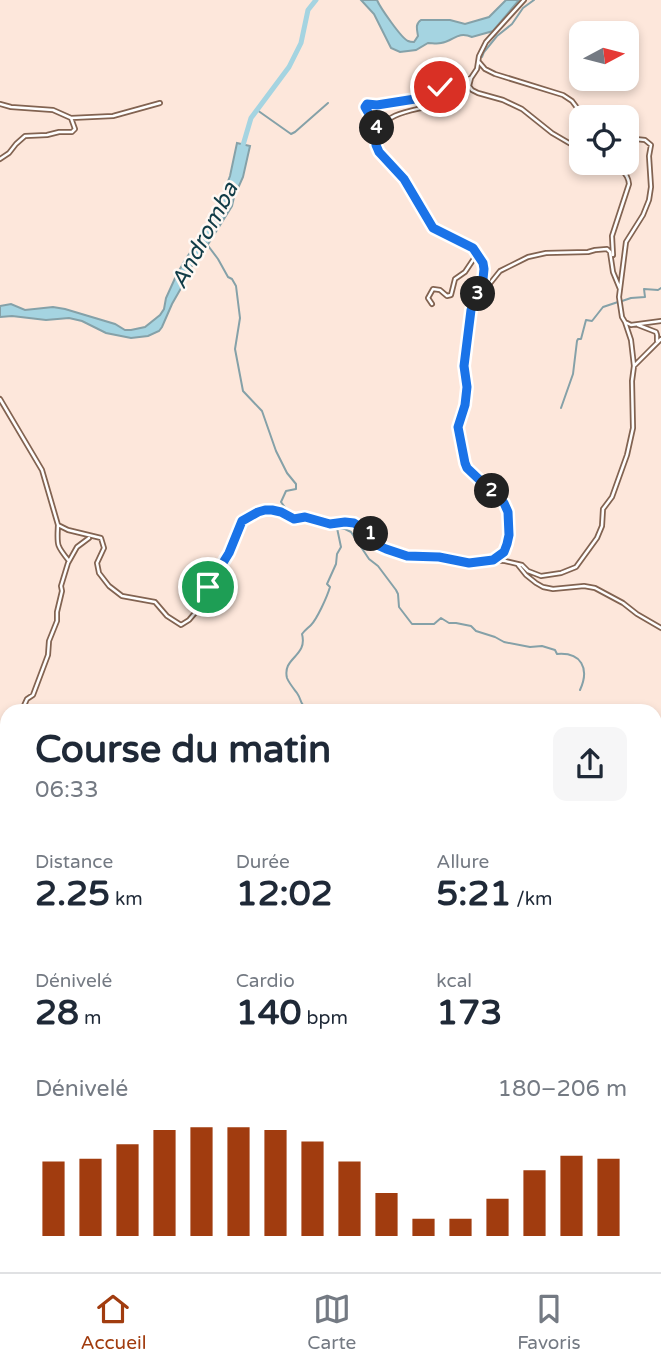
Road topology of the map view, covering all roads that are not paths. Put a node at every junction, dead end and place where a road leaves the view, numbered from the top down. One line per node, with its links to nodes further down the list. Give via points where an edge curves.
1 (524, 0): 2 (street, via 486,42)
2 (479, 62): 3 (street); 7 (street, via 495,74 563,95)
3 (471, 78): 4 (street); 9 (street, via 415,99 367,104 366,110 376,120)
4 (470, 86): 9 (street, via 438,104 400,113 387,120); 11 (street, via 522,109)
5 (160, 103): 8 (street, via 113,116)
6 (0, 104): 8 (street, via 53,110)
7 (575, 105)
8 (71, 118): 12 (street, via 72,132 25,136)
9 (376, 135): 14 (street, via 379,152 404,179 433,228 467,244)
10 (639, 139): 16 (street, via 651,145 651,187 647,208 626,242)
11 (569, 143)
12 (0, 159)
13 (626, 175): 15 (street, via 629,184 612,236)
14 (477, 254): 17 (street, via 484,269); 18 (street, via 455,279 451,295 433,289 428,298)
15 (611, 258): 16 (street); 17 (street, via 607,249 528,257 499,271)
16 (620, 289): 20 (street)
17 (474, 303): 28 (street, via 464,366 465,405 458,427 467,468 508,512 507,544)
18 (432, 304)
19 (661, 321): 21 (street)
20 (625, 322): 21 (street); 24 (street)
21 (635, 324): 23 (street, via 656,332)
22 (661, 339): 23 (street)
23 (656, 343): 24 (street)
24 (634, 366): 30 (street, via 628,455 603,509 597,538 576,567 561,573 541,576)
25 (0, 399): 26 (street, via 42,470)
26 (58, 525): 27 (street); 29 (street, via 59,550)
27 (90, 536): 28 (street, via 101,538 104,548 97,564 109,586 122,596 155,603 181,625 200,607 242,521 265,510 294,519 354,523 370,533 377,545 407,556 469,563); 29 (street)
28 (493, 560): 30 (street)
29 (69, 561): 32 (street, via 48,655 33,695)
30 (518, 565): 31 (street, via 543,587 595,588)
31 (661, 628)
32 (25, 704)

